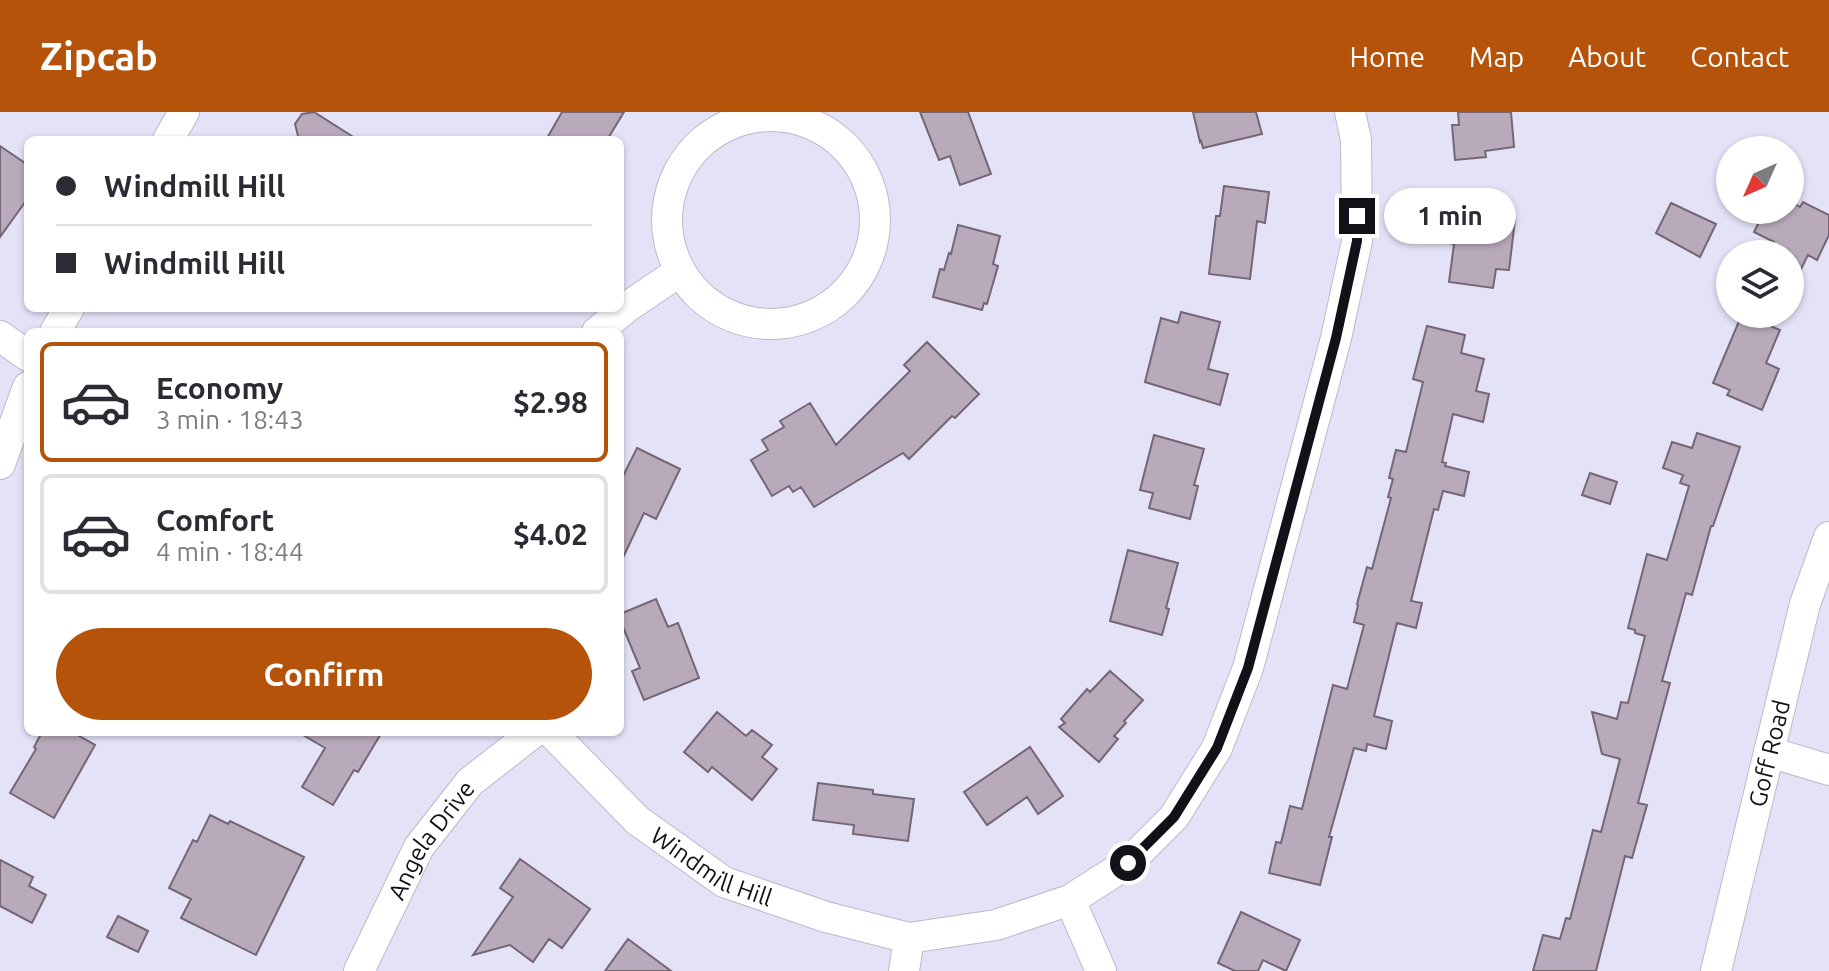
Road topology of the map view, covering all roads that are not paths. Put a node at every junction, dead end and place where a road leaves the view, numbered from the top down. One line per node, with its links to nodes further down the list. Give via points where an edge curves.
1 (184, 112): 3 (street)
2 (1350, 112): 17 (street, Windmill Hill, via 1356,140 1357,241 1248,668 1217,748 1174,817 1128,863)
3 (170, 136)
4 (679, 272): 4 (street, via 665,227 673,180 699,141 740,118 788,115 832,133 864,168 877,213 869,260 842,299 802,322 754,325 711,307); 5 (street)
5 (624, 310)
6 (621, 312): 7 (street)
7 (602, 328)
8 (0, 336): 9 (street)
9 (24, 353)
10 (24, 398): 11 (street)
11 (0, 464)
12 (1829, 537): 15 (street, Goff Road, via 1805,604)
13 (529, 736): 19 (street, Angela Drive, via 470,782 419,847)
14 (555, 736): 18 (street, Windmill Hill, via 637,820 724,882)
15 (1769, 752): 16 (street); 22 (street, Goff Road)
16 (1829, 770)
17 (1070, 900): 18 (street, Windmill Hill, via 996,925); 21 (street)
18 (909, 938): 20 (street)
19 (359, 971)
20 (904, 971)
21 (1101, 971)
22 (1716, 971)

